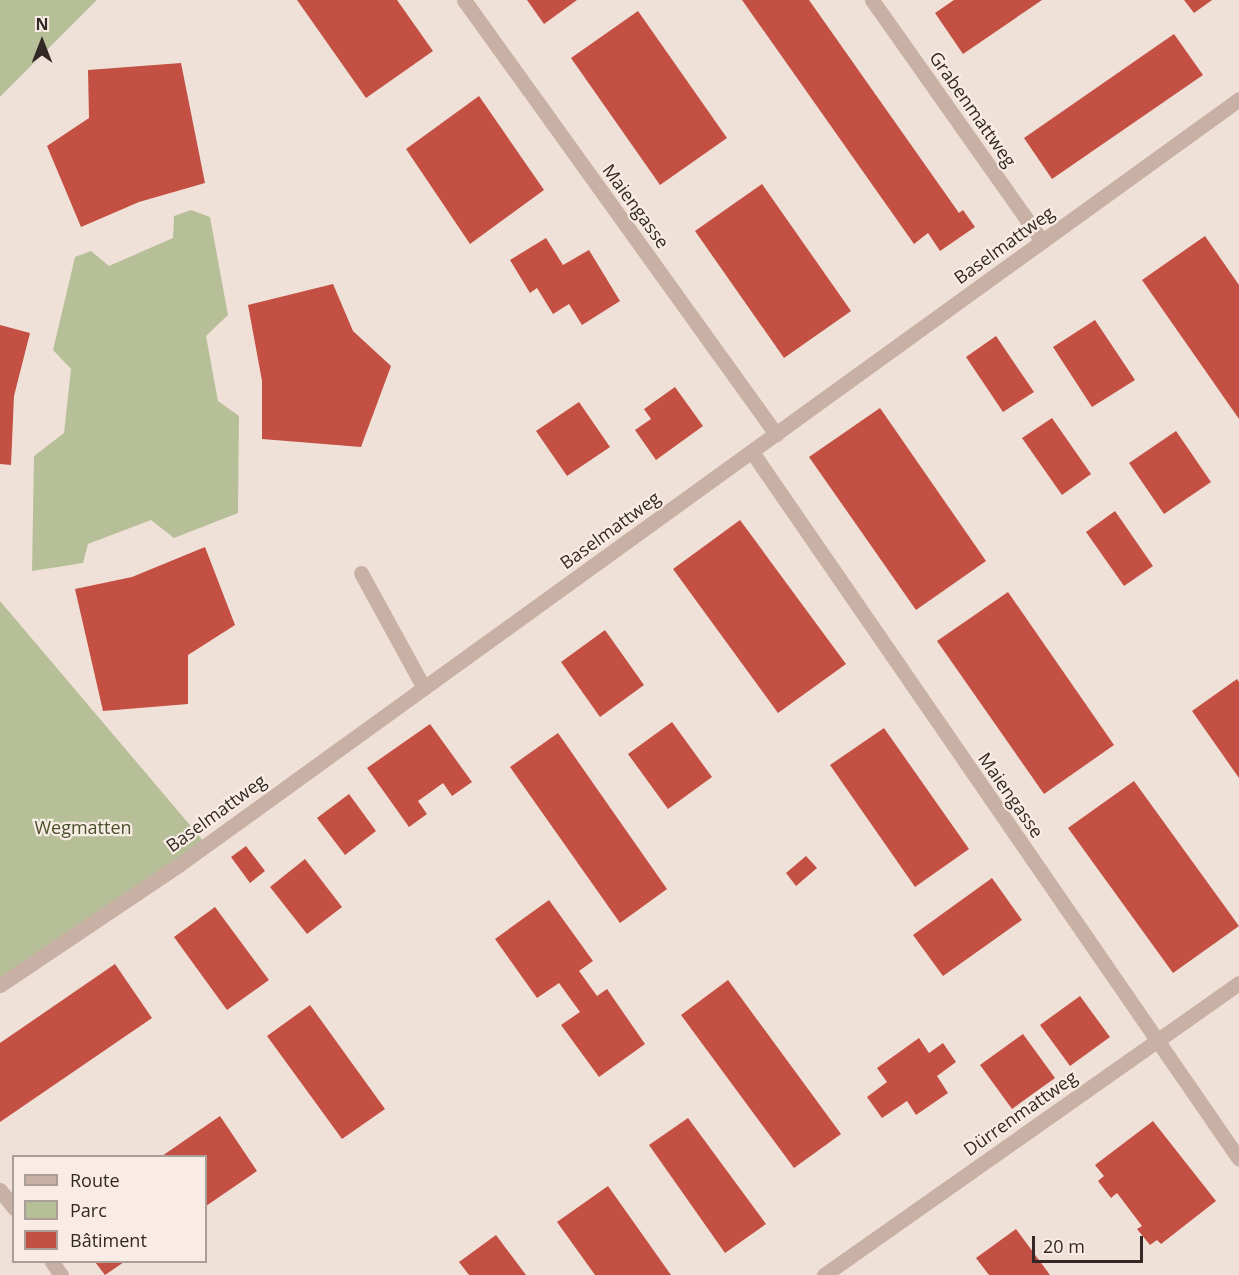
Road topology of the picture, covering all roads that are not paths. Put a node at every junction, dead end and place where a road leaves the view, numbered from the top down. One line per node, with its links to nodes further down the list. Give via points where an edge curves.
1 (464, 0): 5 (street, Maiengasse)
2 (872, 0): 4 (street, Grabenmattweg)
3 (1239, 99): 4 (street, Baselmattweg)
4 (1042, 241): 5 (street, Baselmattweg)
5 (776, 434): 6 (street, Baselmattweg)
6 (752, 452): 8 (street, Baselmattweg); 11 (street, Maiengasse)
7 (361, 573): 8 (street)
8 (424, 688): 10 (street, Baselmattweg, via 180,864)
9 (1239, 983): 11 (street, Dürrenmattweg)
10 (0, 985)
11 (1158, 1041): 12 (street, Maiengasse); 15 (street, Dürrenmattweg)
12 (1239, 1159)
13 (0, 1190): 14 (street)
14 (12, 1205)
15 (824, 1275)

